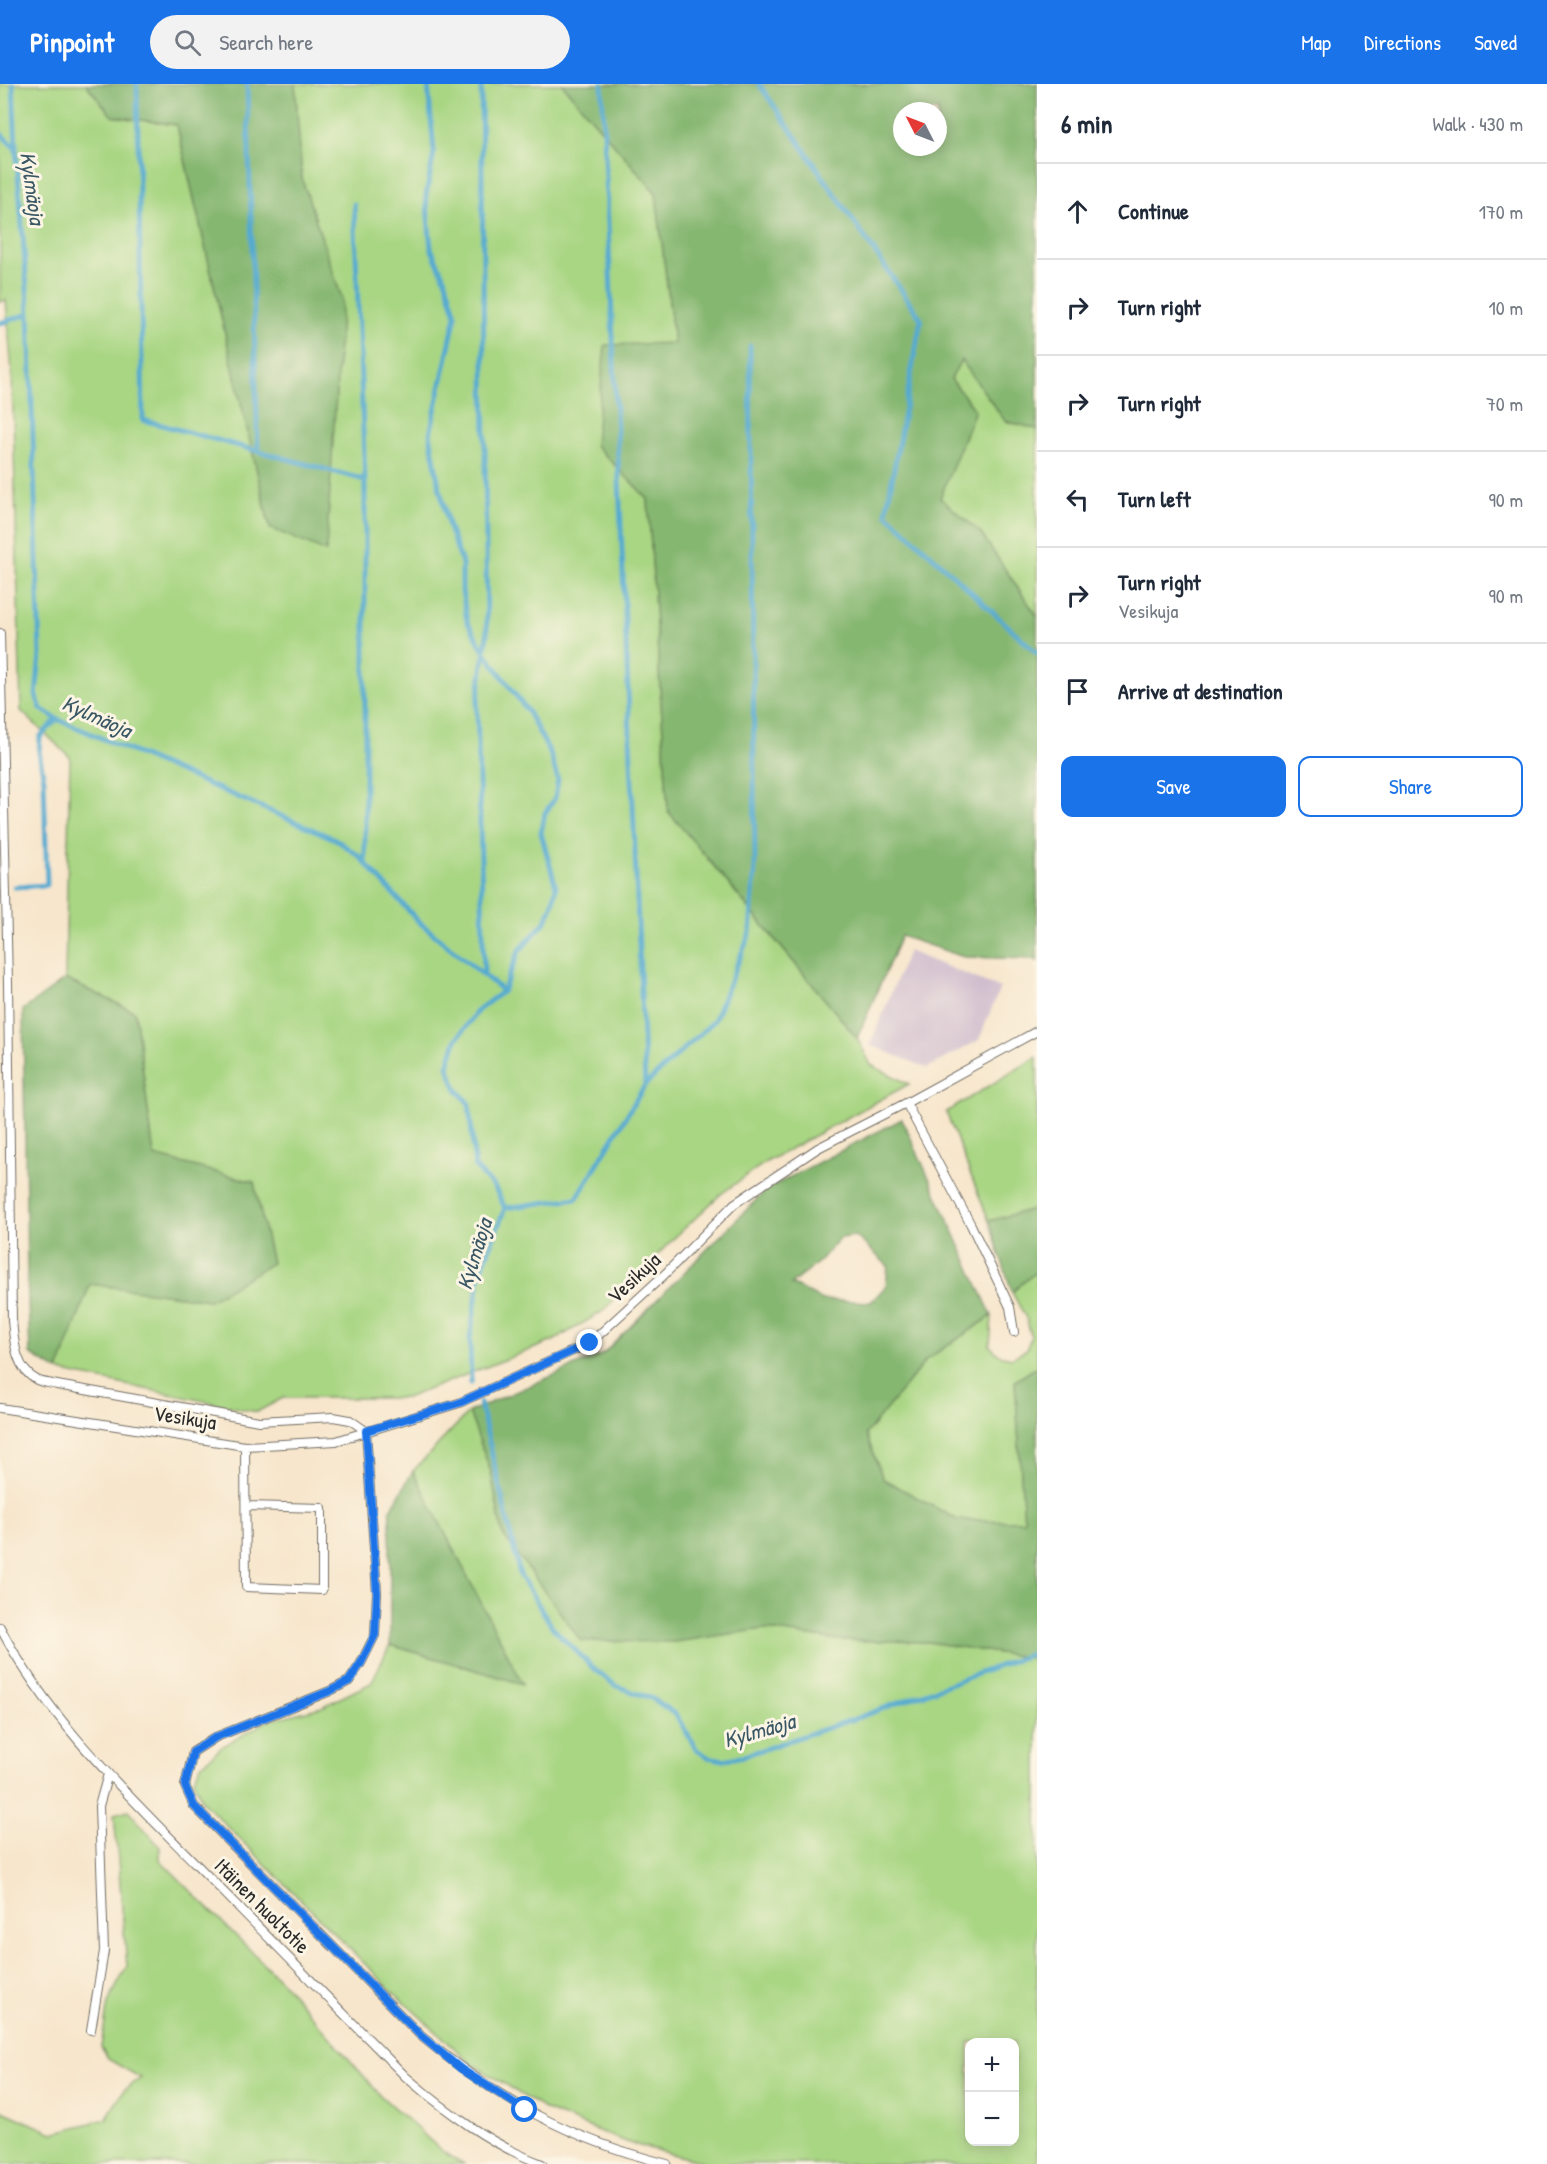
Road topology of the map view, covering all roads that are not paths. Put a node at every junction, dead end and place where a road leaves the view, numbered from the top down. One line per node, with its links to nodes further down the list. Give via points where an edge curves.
1 (0, 633): 6 (lane, via 15,1351 37,1380 57,1385 259,1421 333,1417 350,1420)
2 (1037, 1031): 3 (lane, Vesikuja)
3 (906, 1103): 4 (lane, via 1010,1307); 6 (lane, Vesikuja, via 818,1148 734,1204 590,1343 459,1403)
4 (1014, 1332)
5 (0, 1408): 7 (lane, Vesikuja)
6 (366, 1431): 7 (lane, Vesikuja, via 336,1441); 13 (lane, via 377,1593 375,1635 361,1663 349,1681 216,1737 193,1752 185,1786 194,1806 421,2036 461,2069 556,2125 624,2153)
7 (245, 1446): 8 (lane)
8 (246, 1506): 8 (lane, via 246,1587 322,1590 322,1508)
9 (0, 1627): 10 (lane, Itäinen huoltotie, via 18,1660)
10 (108, 1774): 11 (lane, via 99,1806 104,1951); 12 (lane, Itäinen huoltotie, via 406,2078 486,2137)
11 (91, 2030)
12 (542, 2164)
13 (667, 2164)

